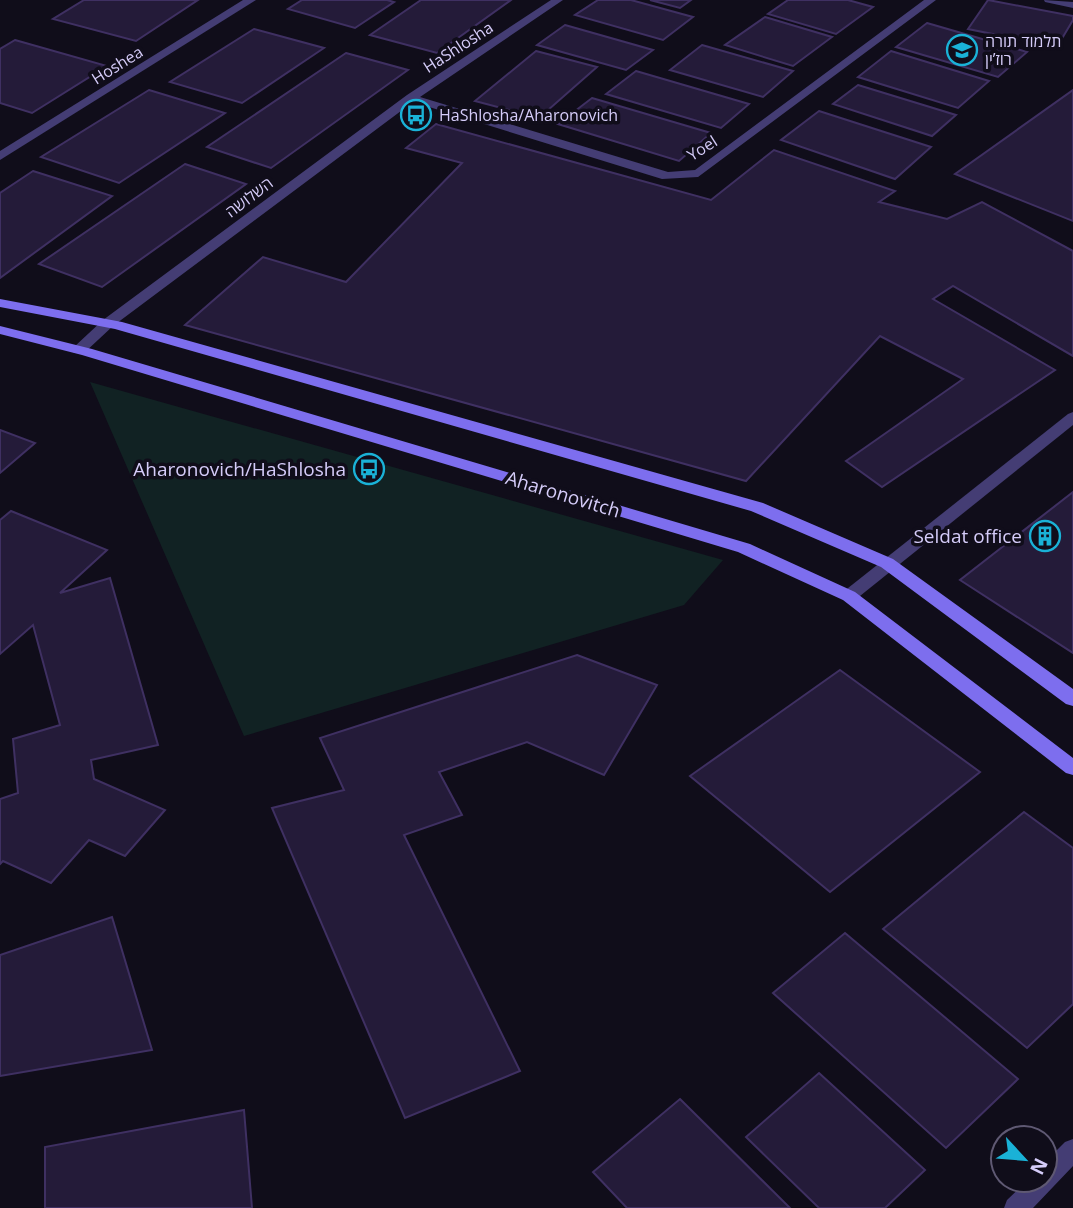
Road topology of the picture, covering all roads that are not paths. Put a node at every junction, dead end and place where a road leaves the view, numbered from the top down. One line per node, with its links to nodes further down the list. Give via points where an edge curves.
1 (251, 0): 7 (street, Hoshea)
2 (558, 0): 6 (street, HaShlosha)
3 (931, 0): 6 (street, Yoel, via 698,173 667,176)
4 (1049, 0): 5 (street)
5 (1073, 5)
6 (411, 98): 9 (street, השלושה)
7 (0, 156)
8 (0, 303): 9 (street, Aharonovitch)
9 (108, 323): 11 (street, השלושה); 13 (street, Aharonovitch, via 757,507)
10 (0, 330): 11 (street, Aharonovitch)
11 (79, 350): 14 (street, Aharonovitch, via 744,548)
12 (1073, 417): 13 (street)
13 (887, 564): 14 (street); 15 (street, Aharonovitch)
14 (849, 596): 16 (street, Aharonovitch)
15 (1073, 699)
16 (1073, 768)
17 (1073, 1150): 18 (street)
18 (1059, 1164)
19 (1030, 1194): 20 (street)
20 (1016, 1208)

